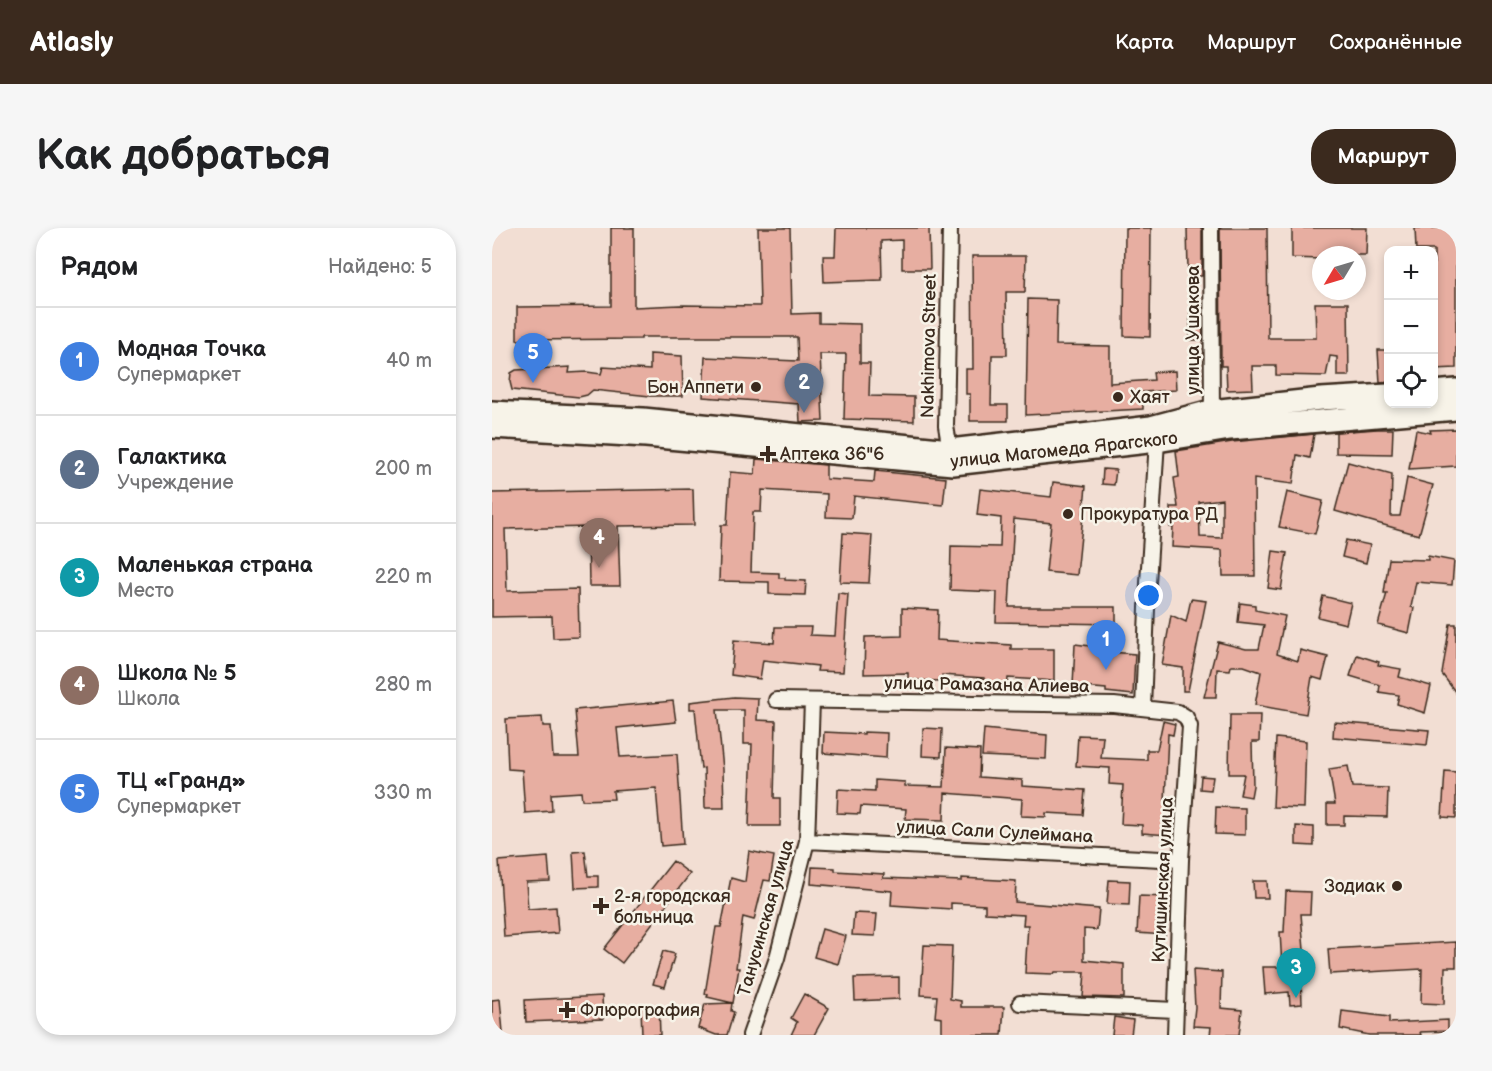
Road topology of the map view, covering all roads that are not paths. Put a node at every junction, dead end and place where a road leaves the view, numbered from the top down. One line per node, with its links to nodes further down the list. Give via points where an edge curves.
1 (950, 228): 10 (street, Nakhimova Street, via 946,426)
2 (1211, 228): 7 (street, улица Ушакова)
3 (1456, 390): 4 (main road)
4 (1438, 392)
5 (1384, 395): 7 (main road, улица Магомеда Ярагского, via 1322,399)
6 (1456, 409): 7 (main road, улица Магомеда Ярагского)
7 (1212, 421): 9 (main road, улица Магомеда Ярагского)
8 (495, 422): 10 (main road, улица Магомеда Ярагского)
9 (1154, 434): 10 (main road, улица Магомеда Ярагского); 13 (street)
10 (952, 457)
11 (777, 700): 12 (street, улица Рамазана Алиева)
12 (812, 701): 13 (street, улица Рамазана Алиева); 15 (street, Танусинская улица)
13 (1143, 708): 14 (street, улица Рамазана Алиева, via 1178,712)
14 (1190, 726): 16 (street, Кутишинская улица)
15 (807, 841): 16 (street, улица Сали Сулеймана); 19 (street, Танусинская улица, via 777,958)
16 (1181, 860): 18 (street, Кутишинская улица)
17 (1020, 1003): 18 (street)
18 (1176, 1010): 20 (street, Кутишинская улица)
19 (750, 1035)
20 (1175, 1035)

